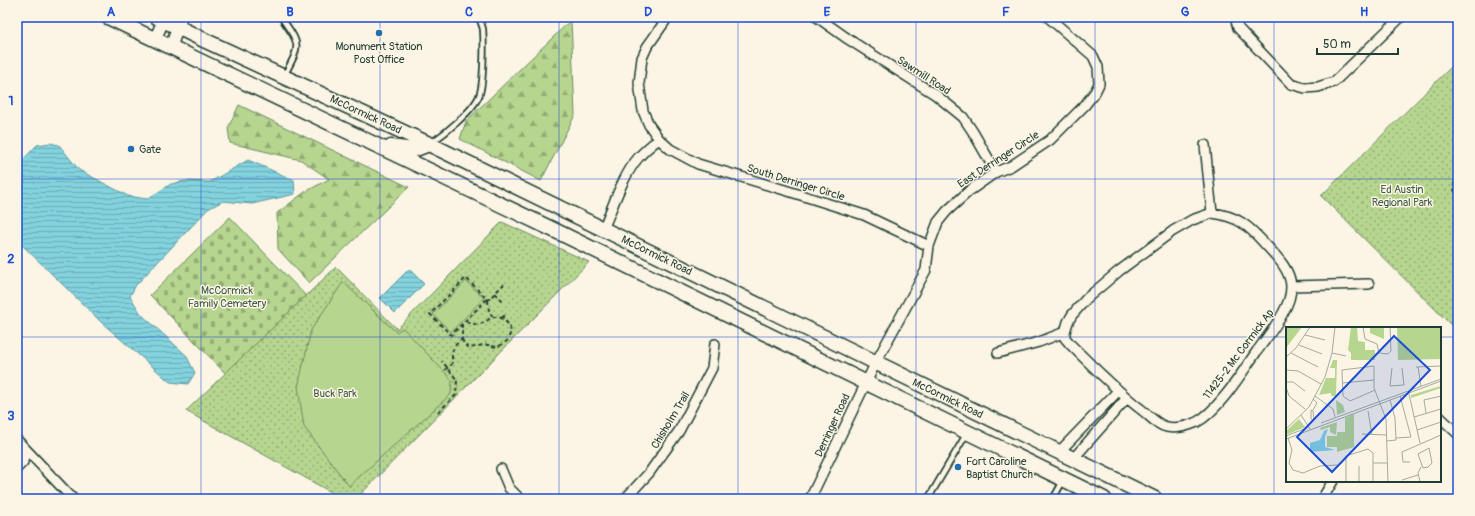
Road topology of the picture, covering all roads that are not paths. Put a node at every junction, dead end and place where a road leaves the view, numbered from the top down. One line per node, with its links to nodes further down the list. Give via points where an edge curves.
1 (108, 17): 11 (main road, McCormick Road)
2 (281, 17): 13 (lane, via 297,43 296,54)
3 (479, 17): 15 (lane, via 483,27 483,69 479,96 464,115)
4 (668, 17): 14 (street, via 642,58 639,84 643,111)
5 (817, 17): 18 (street, Sawmill Road, via 936,95 963,117)
6 (1048, 17): 18 (street, East Derringer Circle, via 1093,56 1098,67 1099,84 1085,105 1050,140 1011,166)
7 (1235, 17): 8 (street, via 1238,28 1291,84 1306,88 1334,82)
8 (1400, 17)
9 (162, 18): 10 (main road, McCormick Road); 11 (street)
10 (179, 22): 12 (street); 13 (main road, McCormick Road)
11 (155, 39): 12 (main road, McCormick Road)
12 (171, 47): 16 (main road, McCormick Road)
13 (284, 77): 15 (main road, McCormick Road)
14 (658, 139): 20 (street, via 637,159 628,173); 21 (street, South Derringer Circle, via 676,153 698,164 864,216)
15 (430, 144): 16 (main road, via 413,150); 20 (main road, McCormick Road)
16 (377, 145): 28 (main road, McCormick Road)
17 (1205, 145): 19 (street)
18 (996, 172): 21 (street, East Derringer Circle, via 947,211 938,222)
19 (1212, 213): 23 (street, via 1230,216 1248,227 1278,258); 24 (street, via 1192,220 1173,231 1119,271 1087,298 1072,315)
20 (603, 229): 27 (main road, McCormick Road)
21 (929, 246): 27 (street, East Derringer Circle, via 926,270)
22 (1369, 284): 23 (street)
23 (1291, 286): 30 (street, 11425-2 Mc Cormick Ap, via 1283,313 1266,338 1218,403 1197,422 1167,427)
24 (1065, 332): 26 (street); 29 (street, 11425-2 Mc Cormick Ap, via 1065,338 1070,345)
25 (715, 344): 44 (street, Chisholm Trail, via 712,368 679,431 649,473)
26 (998, 353)
27 (876, 362): 28 (street, Derringer Road); 36 (main road, McCormick Road)
28 (866, 383): 32 (main road, McCormick Road); 45 (street, Derringer Road)
29 (1118, 391): 30 (street, 11425-2 Mc Cormick Ap); 36 (street)
30 (1126, 399): 37 (street)
31 (1441, 418): 33 (street)
32 (967, 433): 40 (main road, McCormick Road); 46 (lane)
33 (1458, 434)
34 (17, 440): 35 (street)
35 (25, 449): 38 (street, via 23,462); 42 (street)
36 (1059, 452): 37 (main road, McCormick Road)
37 (1073, 459): 49 (main road, McCormick Road)
38 (17, 468)
39 (501, 469): 43 (street, via 509,488)
40 (1064, 479): 47 (lane); 48 (main road, McCormick Road)
41 (1332, 482): 50 (street)
42 (73, 499)
43 (520, 499)
44 (625, 499)
45 (810, 499)
46 (928, 499)
47 (1053, 499)
48 (1104, 499)
49 (1155, 499)
50 (1322, 499)

